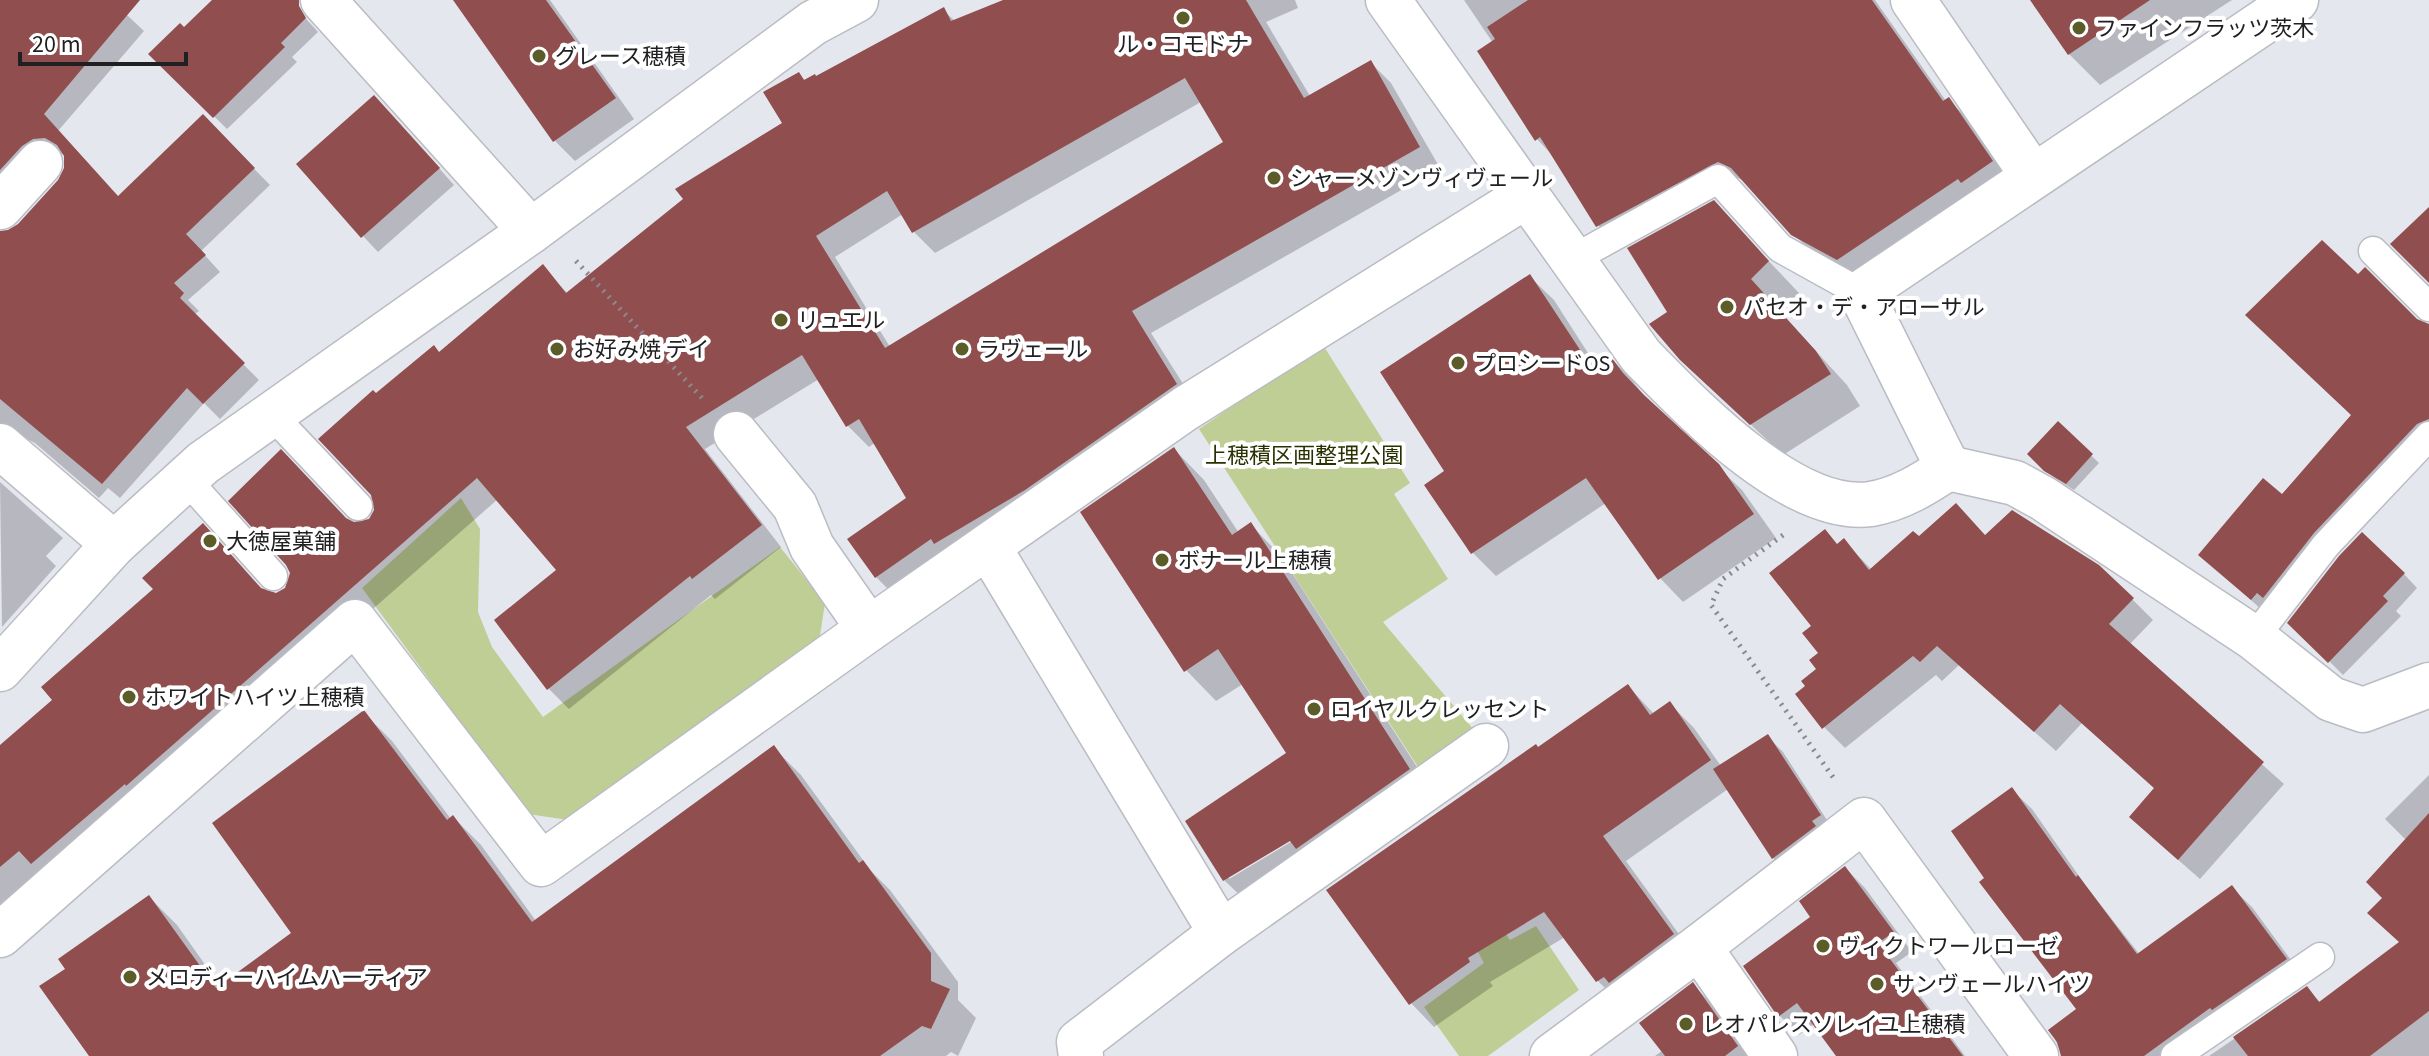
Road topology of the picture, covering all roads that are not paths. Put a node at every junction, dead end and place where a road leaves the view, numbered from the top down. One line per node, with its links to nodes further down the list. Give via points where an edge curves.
1 (323, 0): 10 (street)
2 (856, 0): 10 (street, via 813,23)
3 (1388, 0): 8 (street)
4 (1913, 0): 7 (street)
5 (2296, 0): 7 (street)
6 (40, 163): 9 (street)
7 (2033, 176): 13 (street)
8 (1526, 196): 12 (street); 23 (street, via 1186,408)
9 (0, 207)
10 (531, 231): 15 (street)
11 (2373, 251): 14 (lane)
12 (1571, 260): 13 (lane, via 1718,179 1780,248); 19 (street, via 1641,356 1758,464 1829,501 1870,504 1911,492)
13 (1861, 293): 19 (street)
14 (2429, 307)
15 (272, 415): 20 (street); 21 (lane)
16 (736, 434): 25 (street, via 795,506 812,547)
17 (2429, 436): 26 (lane, via 2326,545)
18 (0, 446): 22 (street)
19 (1948, 468): 26 (street, via 2025,488)
20 (186, 479): 22 (street); 24 (lane)
21 (358, 506)
22 (114, 544): 27 (street)
23 (989, 548): 25 (street); 30 (street)
24 (273, 576)
25 (869, 629): 31 (street, via 541,864 355,622)
26 (2254, 638): 28 (street, via 2331,699 2363,710)
27 (0, 669)
28 (2429, 685)
29 (1486, 746): 30 (street)
30 (1221, 933): 34 (street, via 1079,1042)
31 (0, 935)
32 (1699, 947): 35 (street); 36 (street); 37 (street, via 1864,820)
33 (2320, 957): 38 (lane)
34 (1081, 1056)
35 (1552, 1056)
36 (1775, 1056)
37 (2036, 1056)
38 (2175, 1056)

